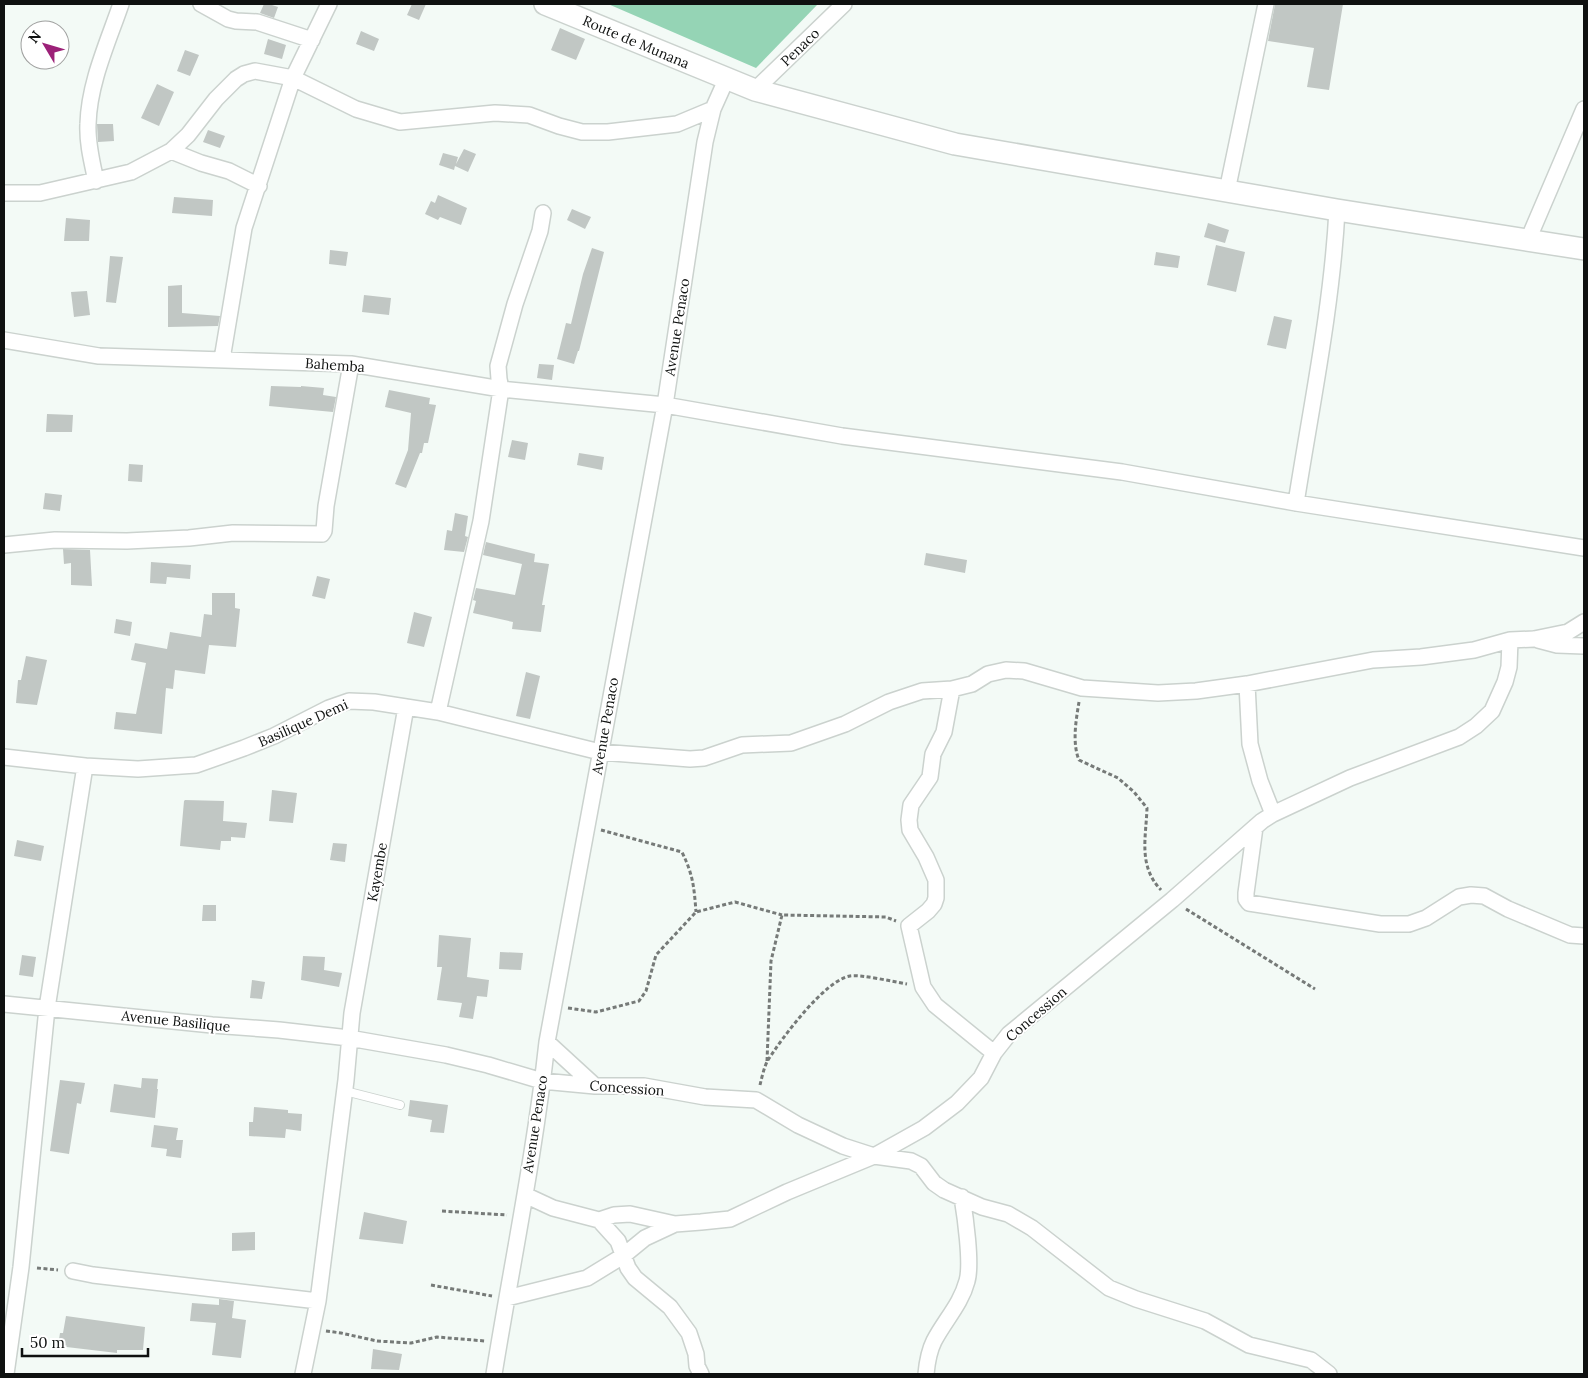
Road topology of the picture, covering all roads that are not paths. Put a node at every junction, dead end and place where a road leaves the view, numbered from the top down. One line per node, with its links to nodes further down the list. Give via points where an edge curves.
1 (121, 4): 14 (street, via 91,93 89,143)
2 (200, 4): 7 (street, via 236,21 257,22)
3 (329, 4): 7 (street)
4 (545, 4): 9 (main road, Route de Munana)
5 (844, 4): 10 (street, Penaco)
6 (1266, 4): 16 (street)
7 (312, 40): 8 (street)
8 (293, 78): 11 (street, via 356,109 400,122 529,115 582,132 608,132 676,124); 13 (street, via 255,71 244,74 216,99); 15 (street)
9 (726, 80): 10 (main road, Route de Munana); 11 (street, Avenue Penaco)
10 (756, 90): 16 (main road, Route de Munana, via 955,144)
11 (713, 108): 26 (street, Avenue Penaco, via 705,142)
12 (1584, 109): 20 (street)
13 (171, 151): 14 (street, via 131,172); 15 (street, via 201,164 229,171)
14 (96, 181): 17 (street, via 40,193)
15 (259, 186): 23 (street, via 244,228)
16 (1227, 191): 18 (main road, Route de Munana)
17 (4, 193)
18 (1338, 210): 20 (main road, Route de Munana); 27 (street)
19 (543, 213): 25 (street, via 498,366)
20 (1528, 240): 21 (main road, Route de Munana)
21 (1584, 249)
22 (4, 340): 23 (street, Bahemba, via 99,356)
23 (222, 359): 24 (street, Bahemba)
24 (351, 364): 25 (street, Bahemba); 28 (street, via 322,534 233,533 128,541 55,540)
25 (501, 389): 26 (street, Bahemba); 37 (street, via 481,520)
26 (666, 405): 27 (street, Bahemba, via 842,436 1122,472); 38 (street, Avenue Penaco)
27 (1296, 503): 29 (street, Bahemba)
28 (4, 544)
29 (1584, 548)
30 (1584, 622): 31 (street, via 1568,632)
31 (1534, 639): 32 (street, Basilique Demi); 33 (street, via 1557,645)
32 (1510, 640): 34 (street, Basilique Demi, via 1474,650 1373,660); 41 (street, Concession, via 1505,682 1492,711 1476,726 1459,737 1350,778)
33 (1584, 646)
34 (1247, 684): 35 (street, Basilique Demi, via 1158,693 1082,688 1024,671 1006,670); 41 (street, via 1250,744)
35 (952, 689): 38 (street, Basilique Demi, via 922,691 889,702 844,724 792,743 742,745 704,758 690,759); 48 (street, via 944,732 933,754 930,777 911,805 909,820 910,830 936,880 936,898 928,911 909,926 923,987 935,1005)
36 (406, 707): 37 (street, Basilique Demi); 40 (street, Basilique Demi, via 350,701 274,736 196,764 138,769); 46 (street, Kayembe)
37 (438, 712): 38 (street, Basilique Demi)
38 (600, 752): 47 (street, Avenue Penaco)
39 (4, 757): 40 (street, Basilique Demi)
40 (85, 766): 45 (street)
41 (1273, 814): 42 (street, Concession)
42 (1255, 827): 43 (street, via 1246,893 1249,903 1380,924 1409,924 1426,918 1459,897 1484,896 1508,910 1570,935); 48 (street, Concession, via 1009,1034)
43 (1584, 936)
44 (4, 1004): 45 (street, Avenue Basilique)
45 (47, 1008): 46 (street, Avenue Basilique); 62 (street, via 21,1267)
46 (349, 1038): 49 (street, Avenue Basilique, via 446,1055); 51 (street, Kayembe)
47 (547, 1042): 49 (street, Avenue Penaco); 50 (street)
48 (994, 1053): 53 (street, Concession, via 981,1078 957,1103 924,1128)
49 (542, 1081): 50 (street, Concession); 54 (street, Avenue Penaco)
50 (595, 1086): 53 (street, Concession, via 644,1086 705,1097 756,1100 798,1125)
51 (345, 1091): 52 (lane); 61 (street, Kayembe)
52 (400, 1105)
53 (874, 1156): 55 (street, via 911,1161 922,1166 944,1190); 57 (street, via 730,1220)
54 (525, 1194): 56 (street, via 553,1208); 60 (street, Avenue Penaco)
55 (962, 1197): 66 (street, via 968,1278 951,1316 934,1342); 67 (street, via 1008,1214 1032,1228 1109,1288 1204,1321 1249,1345 1311,1360)
56 (599, 1220): 57 (street, via 630,1214); 58 (street, via 618,1241)
57 (675, 1224): 58 (street, via 645,1238)
58 (623, 1256): 60 (street, via 588,1278); 65 (street, via 636,1278 670,1307 689,1333)
59 (73, 1271): 61 (street)
60 (507, 1298): 64 (street, Avenue Penaco)
61 (318, 1301): 63 (street, Kayembe)
62 (6, 1374)
63 (303, 1374)
64 (494, 1374)
65 (701, 1374)
66 (926, 1374)
67 (1329, 1374)

